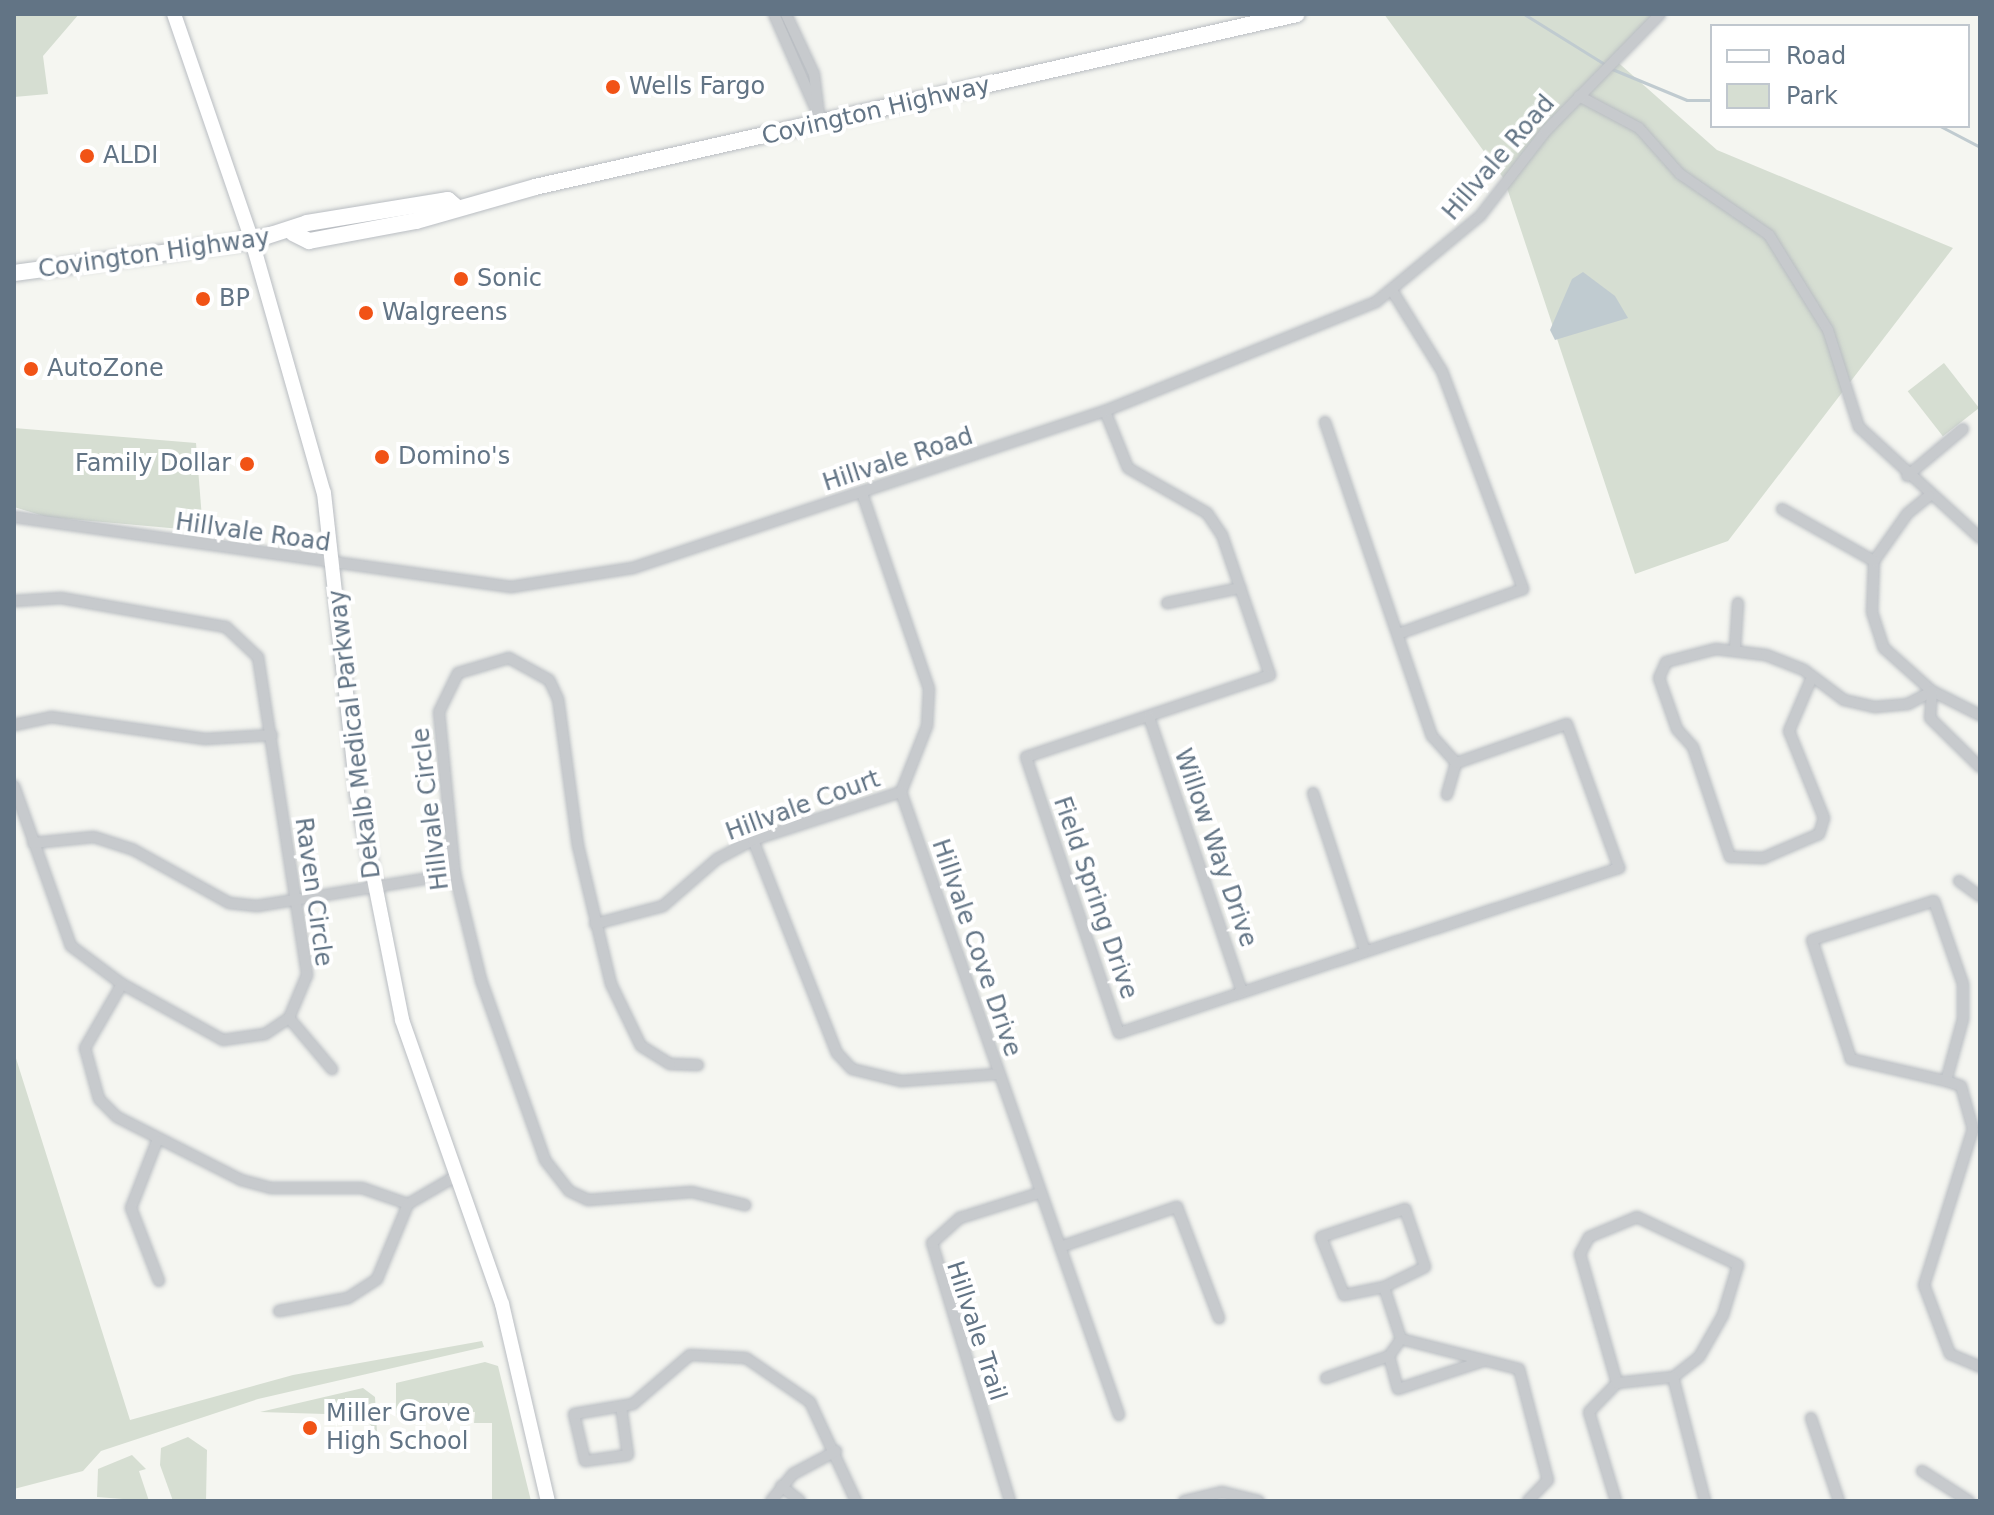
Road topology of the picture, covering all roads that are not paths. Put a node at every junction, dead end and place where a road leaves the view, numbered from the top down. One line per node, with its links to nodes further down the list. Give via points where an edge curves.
1 (174, 14): 8 (main road, Dekalb Medical Parkway)
2 (774, 14): 7 (street)
3 (786, 14): 7 (street, via 814,74)
4 (1297, 14): 7 (main road, Covington Highway)
5 (1660, 14): 6 (street, Hillvale Road)
6 (1579, 96): 10 (street, Hillvale Road, via 1480,216); 14 (street, via 1639,128 1680,174 1769,235 1828,330 1859,427)
7 (819, 118): 8 (main road, Covington Highway, via 455,206 448,200 307,223 293,233)
8 (252, 241): 9 (main road, Covington Highway); 21 (main road, Dekalb Medical Parkway, via 324,493)
9 (14, 273)
10 (1393, 292): 11 (street, Hillvale Road, via 1291,342); 26 (street, via 1442,371 1523,589)
11 (1105, 411): 15 (street, Hillvale Road); 22 (street, Field Spring Drive, via 1128,468 1207,513)
12 (1325, 422): 26 (street)
13 (1963, 429): 14 (street)
14 (1907, 476): 16 (street)
15 (862, 493): 21 (street, Hillvale Road, via 633,568 558,583 511,587); 37 (street, via 929,689 927,726)
16 (1929, 496): 19 (street); 20 (street, via 1907,514)
17 (1782, 509): 20 (street)
18 (14, 517): 21 (street, Hillvale Road)
19 (1980, 538)
20 (1874, 561): 29 (street, via 1872,612 1884,648)
21 (334, 565): 44 (main road, Dekalb Medical Parkway)
22 (1240, 588): 24 (street); 31 (street, Field Spring Drive, via 1270,675)
23 (14, 601): 33 (street, Raven Circle, via 61,598 226,627 258,657)
24 (1167, 603)
25 (1738, 603): 27 (street)
26 (1398, 634): 34 (street, via 1432,736)
27 (1735, 649): 28 (street, via 1790,663); 28 (street, via 1666,662 1659,678 1677,729 1693,747 1730,857 1763,858 1819,834 1824,818 1789,731)
28 (1812, 677): 29 (street, via 1844,700 1875,707 1908,704)
29 (1932, 691): 30 (street); 35 (street, via 1930,718)
30 (1980, 715)
31 (1149, 717): 50 (street, Willow Way Drive); 50 (street, Field Spring Drive, via 1026,757 1114,1019 1119,1033)
32 (14, 725): 33 (street, via 51,717 205,739)
33 (272, 735): 46 (street, Raven Circle)
34 (1456, 763): 39 (street); 48 (street, Field Spring Drive, via 1567,724 1619,868)
35 (1980, 767)
36 (14, 786): 41 (street)
37 (901, 792): 40 (street, Hillvale Court); 54 (street, Hillvale Cove Drive)
38 (1313, 793): 48 (street)
39 (1447, 795)
40 (753, 840): 47 (street, Hillvale Court, via 717,859 663,906); 54 (street, via 837,1053 852,1069 901,1081)
41 (33, 843): 46 (street, via 94,837 132,849 229,903); 49 (street, via 66,938)
42 (455, 874): 44 (street); 47 (street, Hillvale Circle, via 441,696 472,666 522,662 549,680 558,699); 60 (street, Hillvale Circle, via 492,1013 555,1178 588,1200 677,1191)
43 (1959, 881): 45 (street)
44 (373, 887): 46 (street); 57 (main road, Dekalb Medical Parkway, via 402,1020)
45 (1980, 896)
46 (293, 901): 51 (street, Raven Circle, via 307,975)
47 (595, 924): 52 (street, Hillvale Circle, via 630,1032 656,1058)
48 (1365, 951): 50 (street, Field Spring Drive)
49 (122, 984): 51 (street, via 223,1040 265,1034); 56 (street, via 85,1048 90,1075 99,1099)
50 (1242, 991)
51 (289, 1018): 53 (street)
52 (698, 1065)
53 (332, 1069)
54 (998, 1074): 58 (street, Hillvale Cove Drive)
55 (1946, 1081): 55 (street, via 1963,1019 1963,984 1934,901 1812,940 1851,1059); 69 (street, via 1961,1086 1973,1129 1924,1285 1950,1354)
56 (157, 1141): 59 (street, via 271,1188 362,1188); 62 (street, via 131,1208)
57 (458, 1175): 59 (street); 79 (main road, Dekalb Medical Parkway, via 502,1304)
58 (1039, 1193): 61 (street, Hillvale Cove Drive); 83 (street, Hillvale Trail, via 960,1218 932,1243)
59 (408, 1204): 64 (street, via 377,1279 348,1298)
60 (745, 1205)
61 (1060, 1247): 65 (street, via 1177,1207); 74 (street, Hillvale Cove Drive)
62 (159, 1281)
63 (1384, 1287): 63 (street, via 1425,1267 1405,1209 1321,1237 1344,1295); 66 (street)
64 (279, 1311)
65 (1219, 1318)
66 (1401, 1339): 67 (street); 68 (street)
67 (1389, 1356): 68 (street, via 1398,1389); 71 (street)
68 (1485, 1361): 86 (street, via 1519,1369 1530,1402 1548,1480)
69 (1980, 1367)
70 (1673, 1377): 72 (street); 72 (street, via 1699,1357 1738,1265 1637,1217 1589,1237 1580,1254); 88 (street)
71 (1326, 1378)
72 (1617, 1383): 87 (street, via 1589,1412)
73 (621, 1406): 73 (street, via 628,1455 585,1461 574,1414); 76 (street, via 644,1397 690,1355 746,1358 810,1402)
74 (1119, 1415)
75 (1811, 1418): 89 (street)
76 (836, 1451): 78 (street); 82 (street)
77 (1922, 1471): 90 (street)
78 (781, 1486): 80 (street); 81 (street)
79 (548, 1501)
80 (771, 1501)
81 (800, 1501)
82 (856, 1501)
83 (1010, 1501)
84 (1184, 1501): 85 (street, via 1222,1492)
85 (1259, 1501)
86 (1528, 1501)
87 (1616, 1501)
88 (1705, 1501)
89 (1839, 1501)
90 (1969, 1501)

